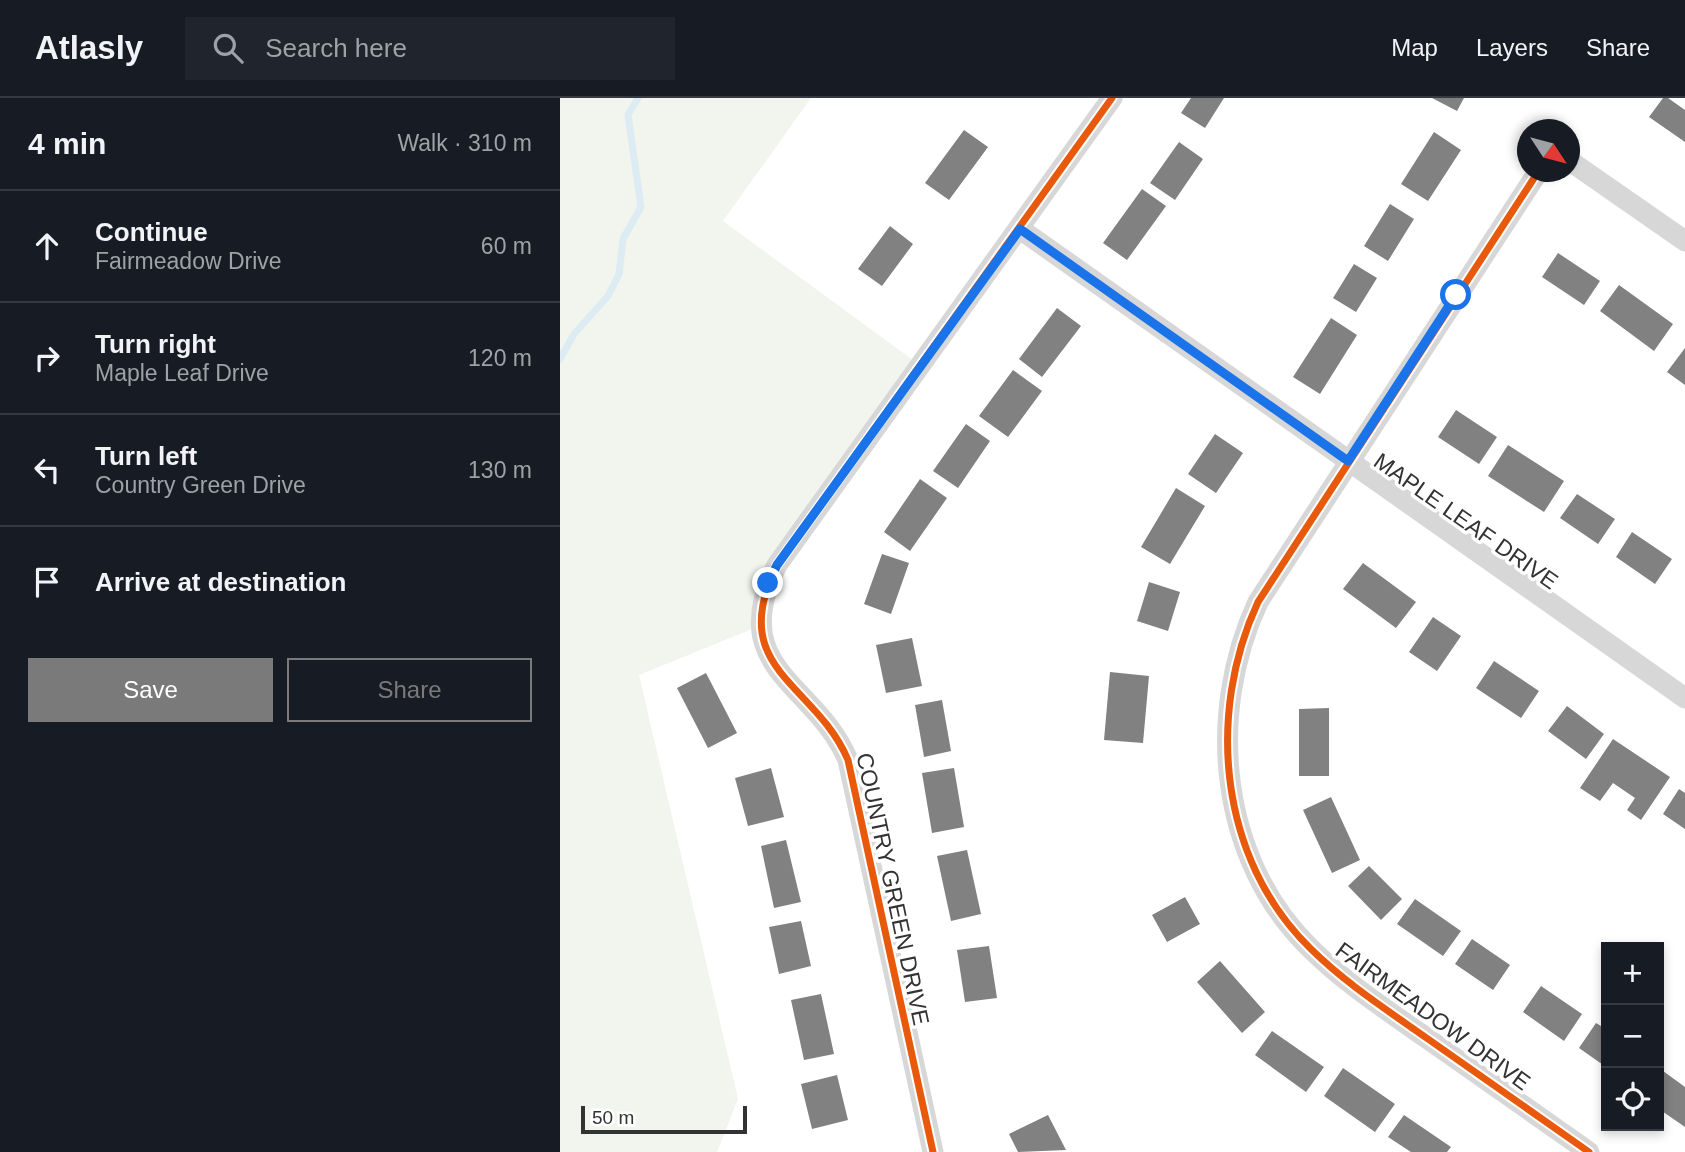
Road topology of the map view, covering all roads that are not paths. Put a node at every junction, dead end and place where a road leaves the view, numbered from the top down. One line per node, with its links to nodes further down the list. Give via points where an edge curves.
1 (1112, 98): 4 (street, COUNTRY GREEN DRIVE)
2 (1580, 168): 5 (street)
3 (1531, 182): 6 (street, FAIRMEADOW DRIVE)
4 (1020, 229): 6 (street, MAPLE LEAF DRIVE); 8 (street, COUNTRY GREEN DRIVE, via 777,565 762,609 765,644 774,667 830,726 848,760)
5 (1685, 241)
6 (1348, 461): 7 (street, MAPLE LEAF DRIVE); 9 (street, FAIRMEADOW DRIVE, via 1274,575 1240,646 1230,688 1226,743 1232,801 1249,853 1258,875 1308,947 1350,984)
7 (1685, 698)
8 (933, 1152)
9 (1588, 1152)

